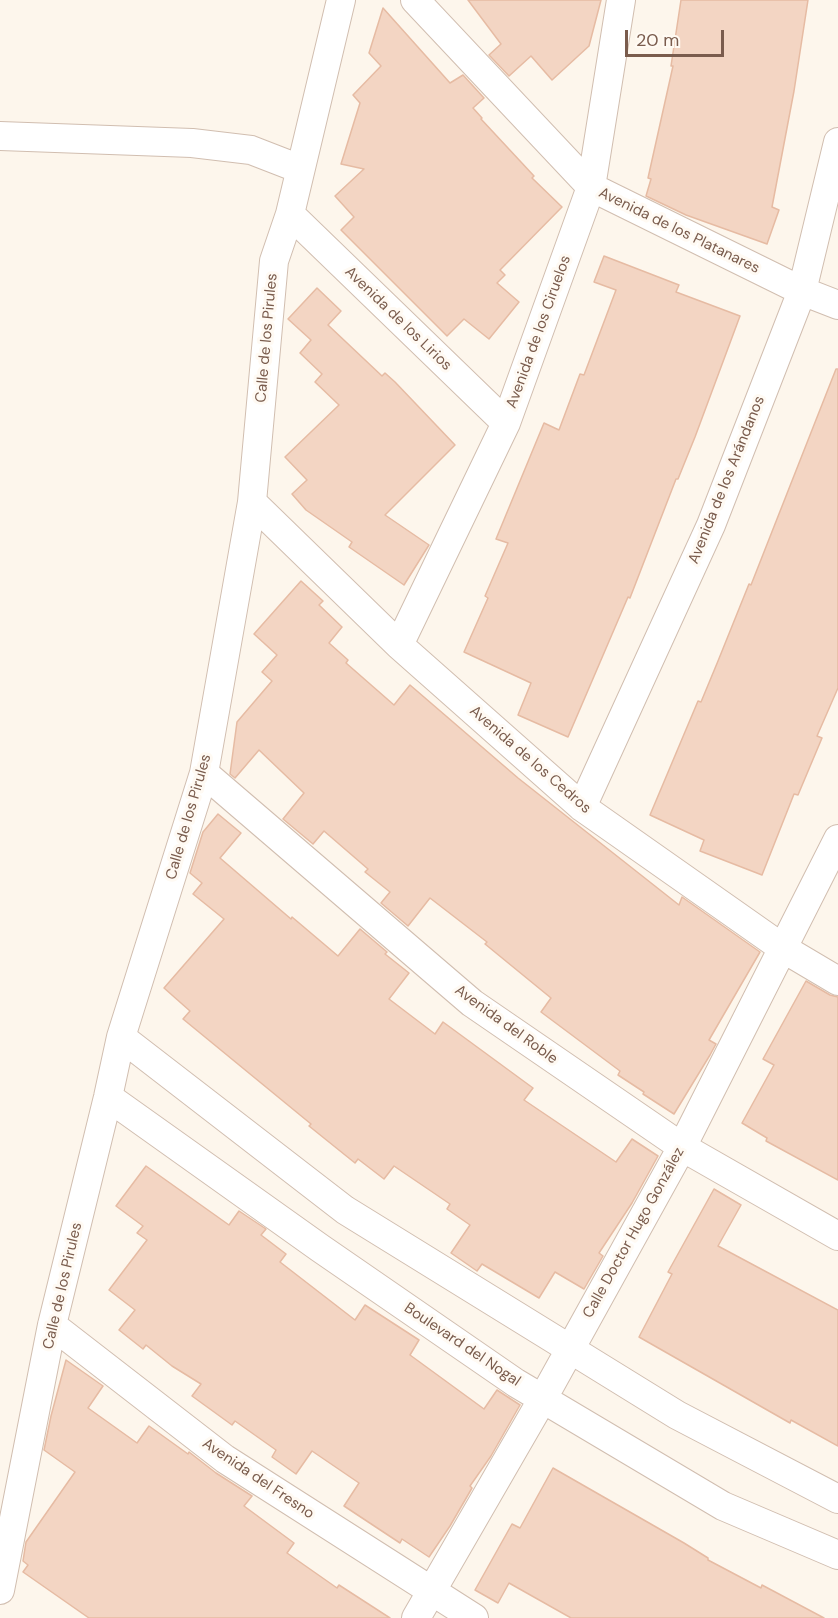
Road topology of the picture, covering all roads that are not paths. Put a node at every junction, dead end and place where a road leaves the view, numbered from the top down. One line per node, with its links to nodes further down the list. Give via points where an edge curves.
1 (341, 0): 6 (street, Calle de los Pirules)
2 (415, 0): 7 (street, Avenida de los Platanares)
3 (621, 0): 7 (street, Avenida de los Ciruelos)
4 (0, 136): 6 (street, via 192,143 250,150)
5 (838, 142): 9 (street, Avenida de los Arándanos)
6 (300, 169): 8 (street, Calle de los Pirules)
7 (591, 187): 9 (street, Avenida de los Platanares); 11 (street, Avenida de los Ciruelos)
8 (290, 214): 11 (street, Avenida de los Lirios); 12 (street, Calle de los Pirules, via 274,261)
9 (802, 291): 10 (street, Avenida de los Platanares); 15 (street, Avenida de los Arándanos, via 711,525)
10 (838, 305)
11 (506, 423): 13 (street, Avenida de los Ciruelos)
12 (252, 502): 13 (street, Avenida de los Cedros); 14 (street, Calle de los Pirules)
13 (399, 645): 15 (street, Avenida de los Cedros)
14 (204, 773): 19 (street, Calle de los Pirules); 21 (street, Avenida del Roble, via 472,1003)
15 (582, 807): 17 (street, Avenida de los Cedros)
16 (838, 839): 17 (street, Calle Doctor Hugo González)
17 (784, 949): 18 (street, Avenida de los Cedros); 21 (street, Calle Doctor Hugo González)
18 (838, 981)
19 (121, 1037): 20 (street, Calle de los Pirules); 24 (street, via 345,1210)
20 (108, 1097): 23 (street, Calle de los Pirules); 25 (street, Boulevard del Nogal)
21 (682, 1147): 22 (street, Avenida del Roble); 24 (street, Calle Doctor Hugo González)
22 (838, 1236)
23 (52, 1325): 28 (street, Calle de los Pirules); 29 (street, Avenida del Fresno, via 225,1459)
24 (570, 1349): 25 (street, Calle Doctor Hugo González); 26 (street, via 677,1415)
25 (542, 1400): 27 (street, Boulevard del Nogal, via 723,1506); 29 (street, Calle Doctor Hugo González)
26 (838, 1498)
27 (838, 1555)
28 (0, 1590)
29 (432, 1591): 30 (street, Calle Doctor Hugo González); 31 (street, Avenida del Fresno)
30 (416, 1618)
31 (474, 1618)

